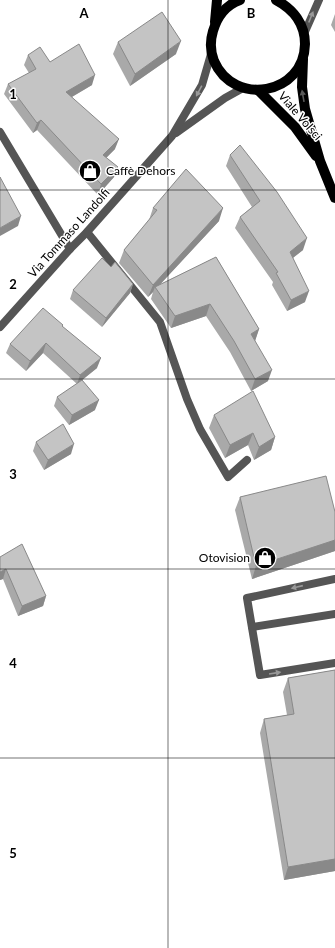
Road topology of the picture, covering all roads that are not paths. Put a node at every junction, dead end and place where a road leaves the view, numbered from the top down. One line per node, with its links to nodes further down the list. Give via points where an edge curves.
1 (217, 0): 5 (main road)
2 (240, 0): 5 (main road, via 223,11)
3 (276, 0): 6 (main road, Viale Volsci, via 294,13)
4 (319, 0): 6 (street, one-way to 4)
5 (215, 23): 8 (main road, via 211,38)
6 (304, 34): 7 (main road, Viale Volsci)
7 (304, 53): 10 (main road, Viale Volsci, via 300,65 283,83); 13 (main road, Viale Volsci, one-way to 7, via 302,87)
8 (211, 54): 9 (main road, Viale Volsci, via 218,69 228,80); 12 (street, Via Tommaso Landolfi, one-way to 12, via 202,85)
9 (243, 88): 10 (main road, Viale Volsci); 12 (street, Via Tommaso Landolfi)
10 (258, 90): 13 (main road, Viale Volsci, via 295,127)
11 (0, 132): 16 (street)
12 (172, 136): 15 (street, Via Tommaso Landolfi)
13 (320, 161): 14 (main road, Viale Volsci)
14 (335, 198)
15 (87, 232): 16 (street, Via Tommaso Landolfi); 18 (street, via 160,322 200,429 228,477)
16 (70, 249): 17 (street, Via Tommaso Landolfi)
17 (0, 327)
18 (247, 460)
19 (335, 579): 21 (street, one-way to 21, via 247,598)
20 (335, 614): 21 (street)
21 (252, 627): 22 (street, one-way to 22, via 260,675)
22 (335, 663)

